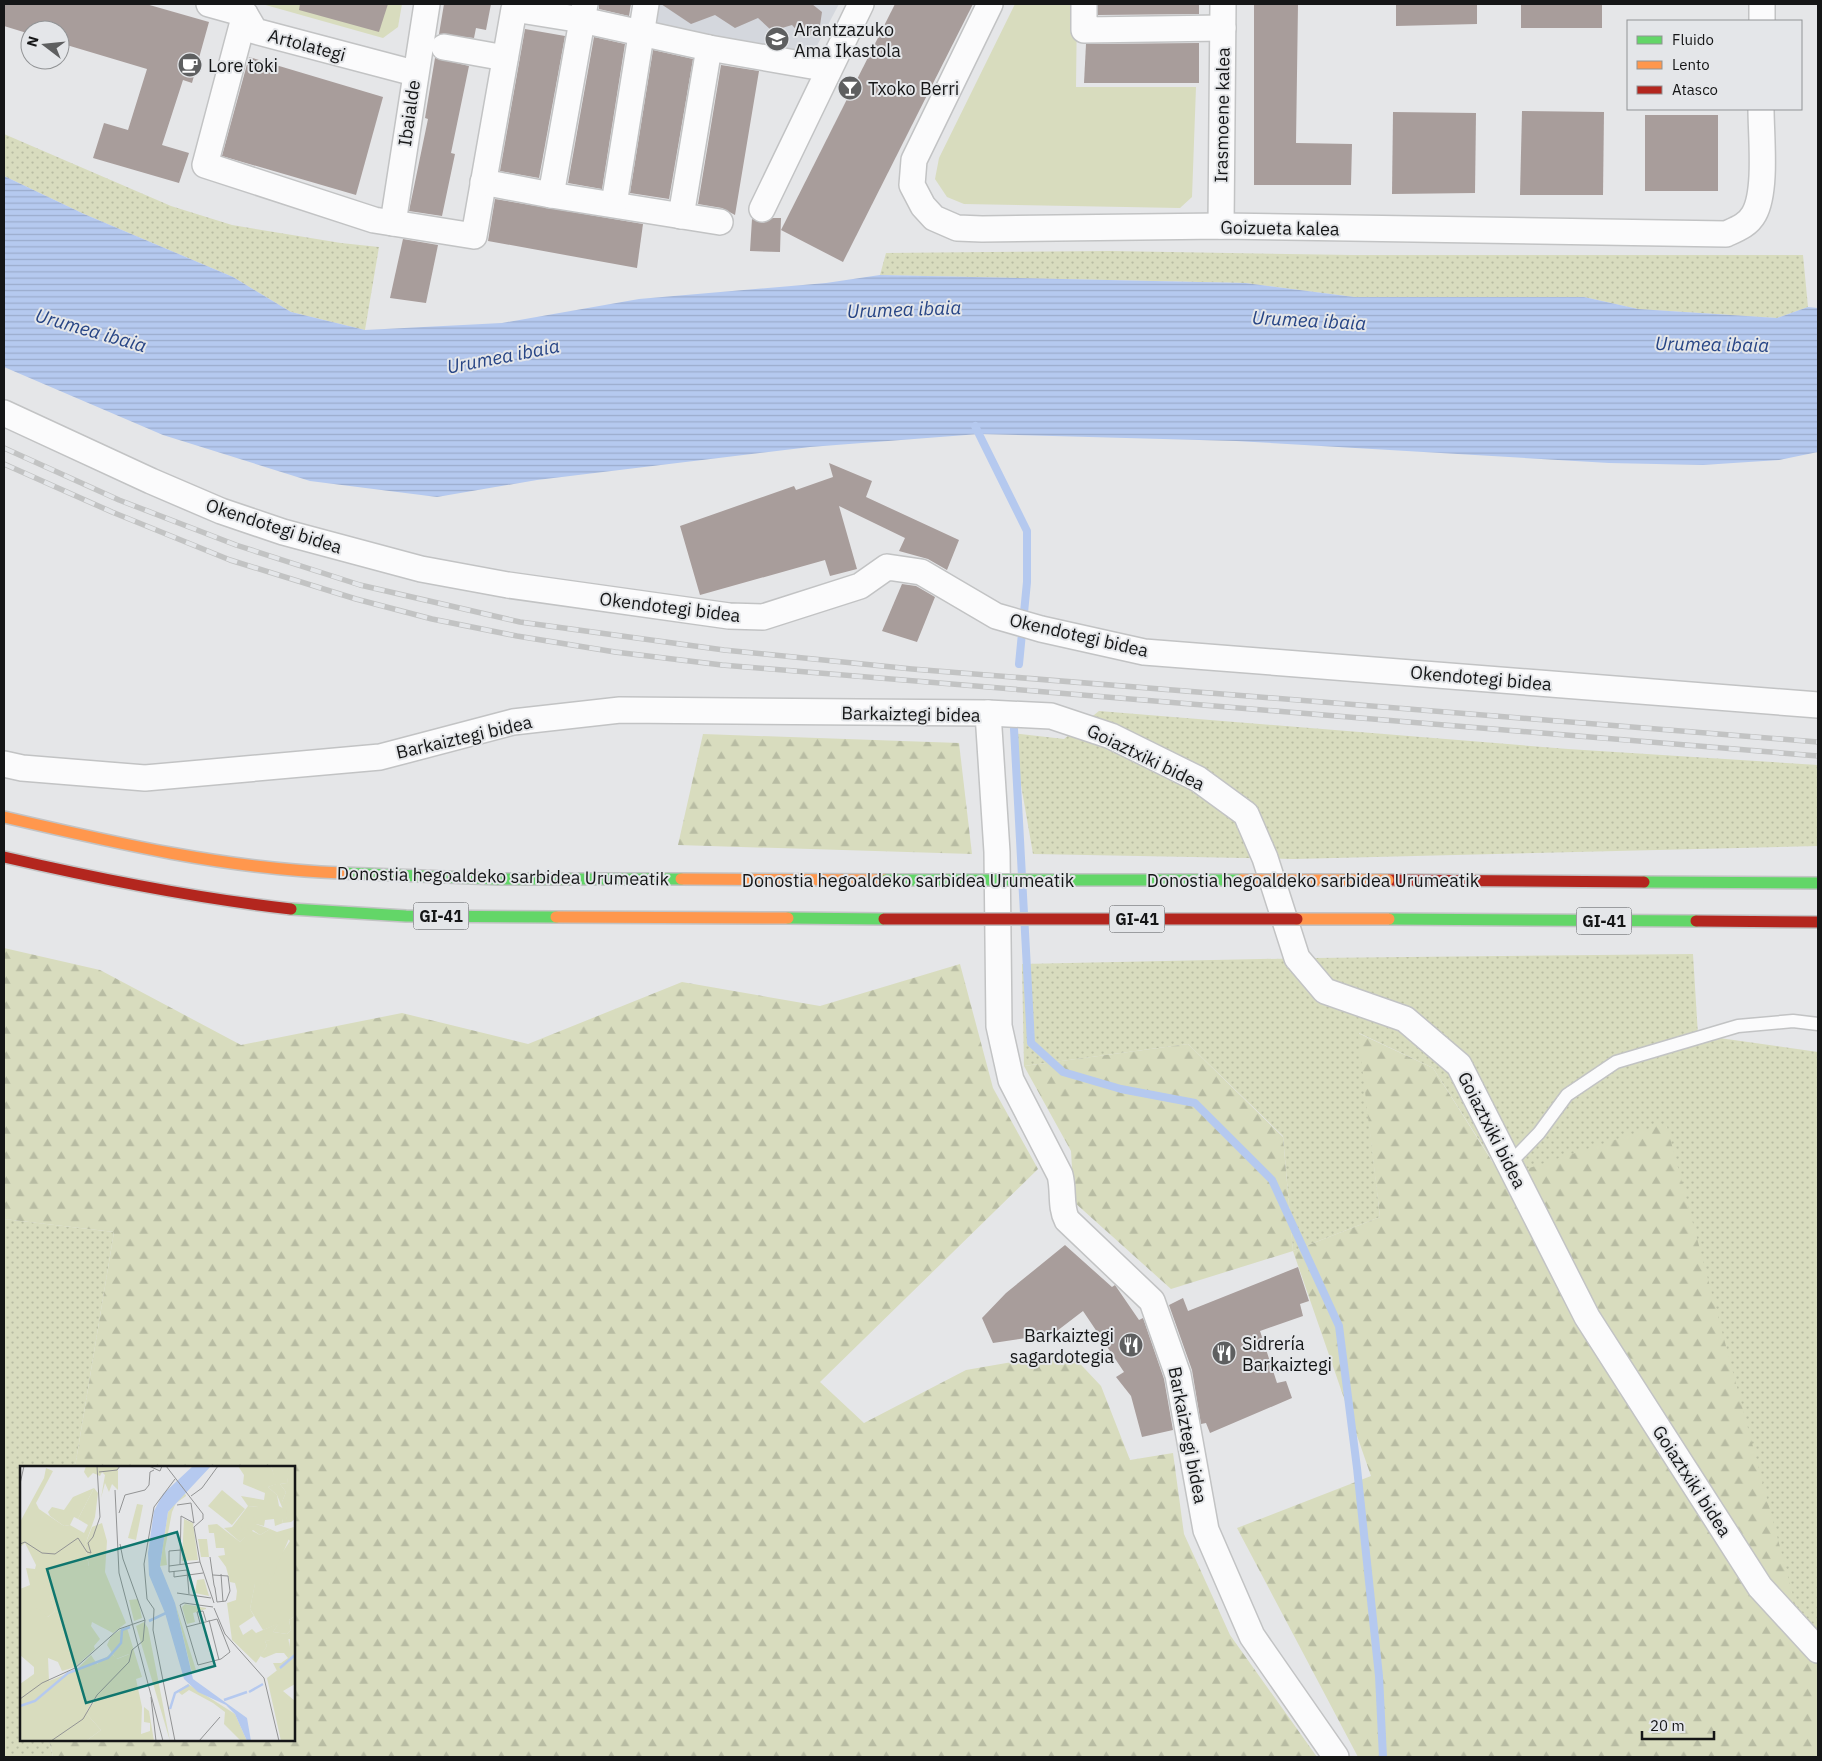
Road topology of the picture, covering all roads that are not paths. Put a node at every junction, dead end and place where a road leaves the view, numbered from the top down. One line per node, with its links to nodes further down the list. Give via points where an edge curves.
1 (209, 4): 9 (street)
2 (426, 4): 17 (street, Ibaialde)
3 (646, 4): 12 (street)
4 (861, 4): 16 (street)
5 (990, 4): 26 (street, Goizueta kalea, via 914,160 912,186 934,218 957,228 982,229)
6 (1084, 4): 10 (street, via 1084,30)
7 (1762, 4): 11 (street)
8 (584, 12): 12 (street); 15 (street, via 514,9); 20 (street)
9 (245, 14): 17 (street, Artolategi, via 255,30); 25 (street, via 205,165 374,220)
10 (1223, 16): 26 (street, Irasmoene kalea)
11 (1762, 20)
12 (642, 33): 14 (street); 21 (street)
13 (444, 47): 15 (street)
14 (709, 48): 16 (street); 23 (street)
15 (505, 58): 19 (street)
16 (829, 70): 22 (street)
17 (414, 73): 25 (street, Ibaialde)
18 (1761, 110): 26 (street, Goizueta kalea, via 1761,197 1754,215 1742,227 1726,234)
19 (483, 182): 20 (street); 25 (street, via 474,236)
20 (551, 195): 21 (street)
21 (614, 204): 23 (street)
22 (762, 209)
23 (680, 216): 24 (street)
24 (720, 222)
25 (393, 223)
26 (1221, 226)
27 (4, 413): 28 (street, Okendotegi bidea, via 105,462 221,511 282,532 421,569 508,585 763,618 860,586 887,567 921,572 996,616 1144,652)
28 (1818, 705)
29 (988, 713): 30 (street, Barkaiztegi bidea, via 620,710 513,722 380,757 145,778); 36 (street, Goiaztxiki bidea, via 1051,716 1111,736 1198,779 1246,814 1266,858 1297,958 1325,991 1405,1019 1459,1065); 38 (street, Barkaiztegi bidea, via 997,852 998,1017 1003,1054 1011,1080 1060,1175 1064,1189 1063,1212 1067,1220 1152,1301 1178,1375 1206,1530 1252,1636)
30 (4, 764)
31 (4, 817): 33 (highway, Donostia hegoaldeko sarbidea Urumeatik / GI-41, bridge, via 126,844 230,862 312,872 498,879)
32 (4, 857): 34 (highway, GI-41, bridge, via 110,882 202,898 313,911 406,916)
33 (1818, 883)
34 (1818, 922)
35 (1818, 1024): 36 (lane, via 1793,1021 1738,1026 1616,1062 1567,1096 1539,1133)
36 (1508, 1164): 37 (street, Goiaztxiki bidea, via 1586,1317 1760,1587)
37 (1818, 1650)
38 (1336, 1757)

